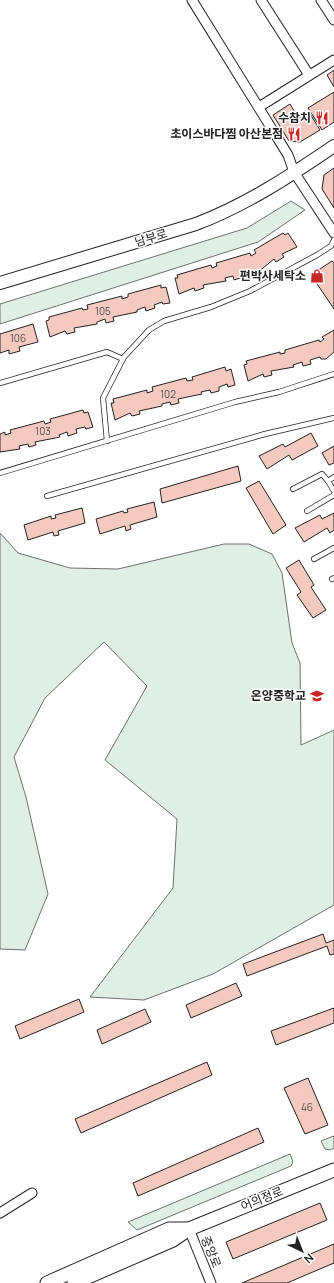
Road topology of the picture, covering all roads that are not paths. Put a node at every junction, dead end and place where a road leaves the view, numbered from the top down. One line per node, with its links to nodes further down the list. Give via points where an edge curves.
1 (192, 0): 7 (street)
2 (261, 0): 6 (street)
3 (321, 0): 4 (street)
4 (334, 20)
5 (334, 60): 6 (street)
6 (309, 75): 7 (street)
7 (259, 107): 9 (street, via 288,155)
8 (334, 146): 9 (street, 남부로)
9 (294, 172): 10 (street); 12 (street, 남부로, via 237,207 196,224)
10 (334, 233)
11 (334, 240): 13 (lane, via 331,246 317,255 250,291 211,307 164,321 149,330)
12 (0, 283)
13 (123, 359): 15 (lane, via 107,352); 17 (lane, via 103,398)
14 (334, 374): 17 (lane)
15 (0, 383)
16 (334, 418): 24 (lane, via 265,434)
17 (107, 441): 18 (lane)
18 (0, 472)
19 (334, 477): 20 (lane)
20 (328, 481): 21 (lane, via 322,474); 22 (lane)
21 (293, 489)
22 (334, 491)
23 (334, 495): 25 (lane)
24 (47, 496)
25 (306, 511)
26 (334, 548): 27 (lane)
27 (314, 559)
28 (334, 1170): 31 (main road, 어의정로)
29 (32, 1192): 30 (street)
30 (0, 1213)
31 (189, 1229): 32 (main road, 어의정로, via 169,1229); 33 (main road, 어의정로, via 173,1240); 34 (street, 중앙로)
32 (47, 1283)
33 (74, 1283)
34 (211, 1283)

